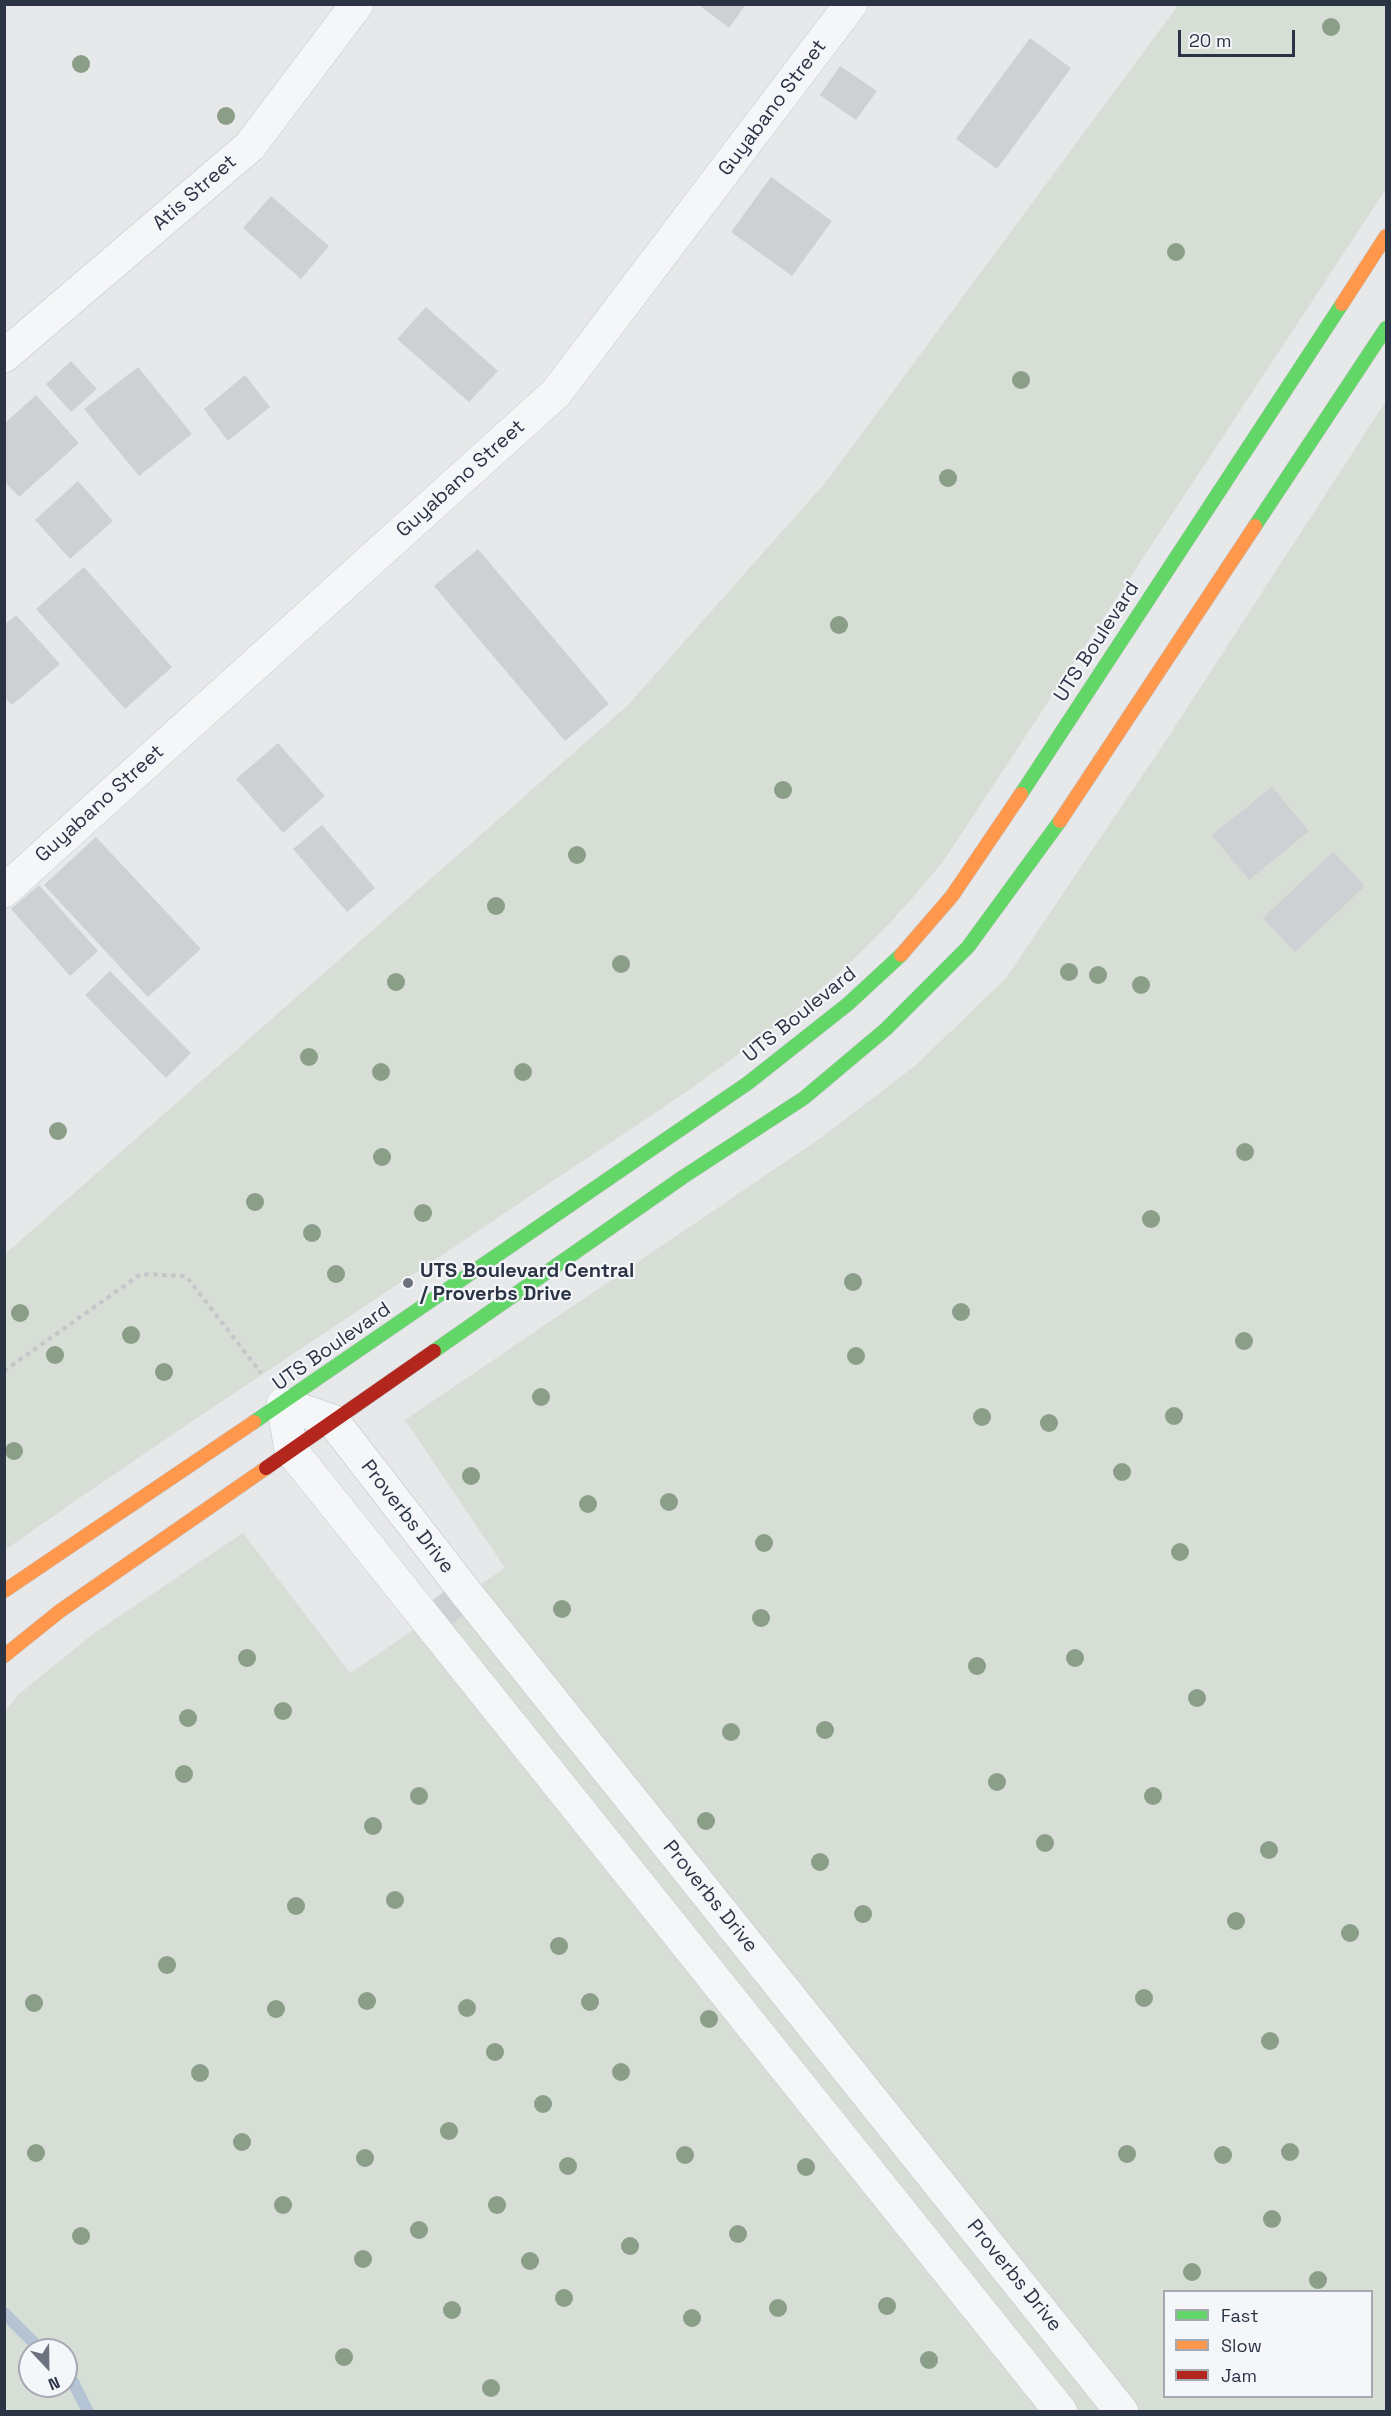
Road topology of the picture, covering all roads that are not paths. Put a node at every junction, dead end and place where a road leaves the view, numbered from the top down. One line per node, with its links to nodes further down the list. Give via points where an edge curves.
1 (357, 4): 5 (street, Atis Street, via 250,146)
2 (850, 4): 6 (street, Guyabano Street, via 556,393)
3 (1386, 236): 7 (main road, UTS Boulevard, via 937,916 857,997 778,1061)
4 (1386, 328): 8 (main road, via 1038,855 968,947 886,1029 804,1098 683,1177)
5 (4, 356)
6 (4, 891)
7 (283, 1404): 8 (street); 9 (street); 10 (main road, UTS Boulevard)
8 (333, 1421): 9 (main road); 13 (street, Proverbs Drive, via 474,1604)
9 (291, 1450): 11 (main road, via 60,1611); 12 (street)
10 (4, 1592)
11 (4, 1656)
12 (1061, 2412)
13 (1122, 2412)

